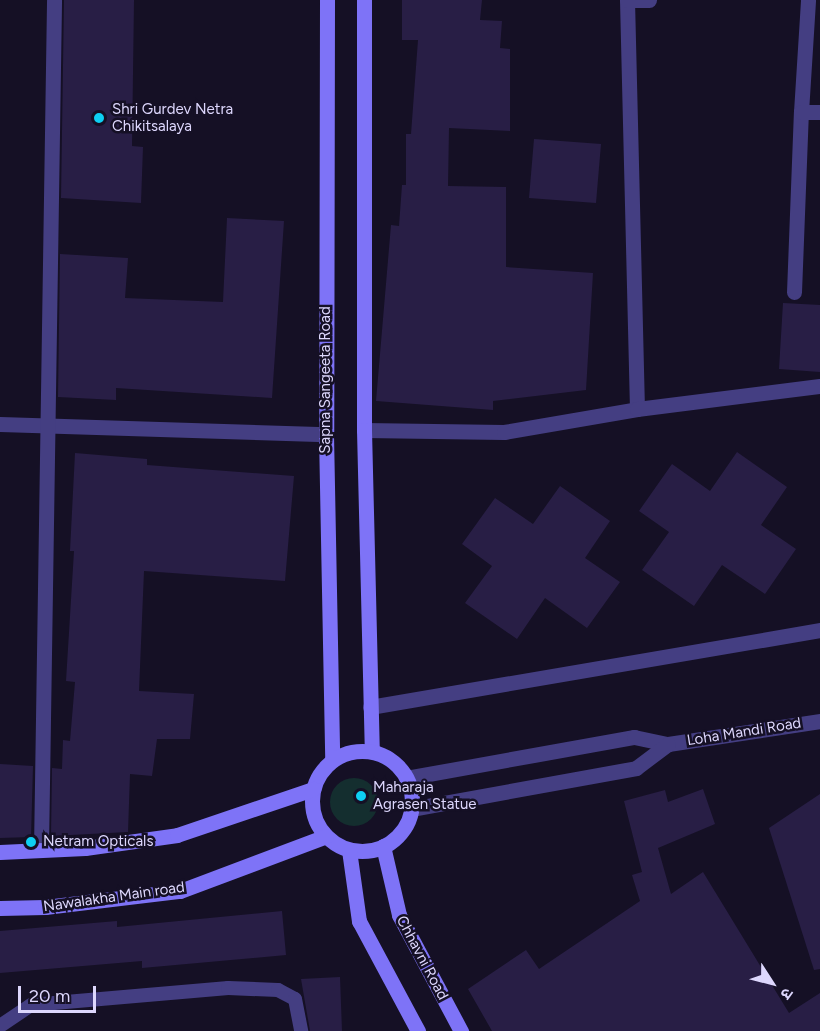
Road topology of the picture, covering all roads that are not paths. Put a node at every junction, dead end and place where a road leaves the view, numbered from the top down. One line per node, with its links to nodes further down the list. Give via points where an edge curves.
1 (54, 0): 13 (street)
2 (327, 0): 15 (main road, Sapna Sangeeta Road)
3 (364, 0): 14 (main road)
4 (627, 0): 5 (street); 11 (street)
5 (649, 0)
6 (808, 0): 7 (street)
7 (801, 112): 8 (street); 9 (street)
8 (820, 112)
9 (794, 292)
10 (820, 386): 11 (street)
11 (637, 409): 14 (street, via 504,432)
12 (0, 424): 13 (street)
13 (47, 427): 15 (street); 27 (street)
14 (364, 429): 17 (main road)
15 (326, 434): 21 (main road, Sapna Sangeeta Road)
16 (820, 630): 17 (street)
17 (370, 707): 20 (main road)
18 (820, 721): 19 (street, Loha Mandi Road)
19 (668, 744): 22 (street, via 634,737); 24 (street, via 636,768)
20 (372, 751): 21 (main road, via 351,752); 22 (main road, via 390,759)
21 (332, 760): 23 (main road)
22 (406, 778): 24 (main road, via 412,795)
23 (313, 789): 25 (main road, via 316,822); 27 (main road, via 177,835 85,848)
24 (411, 809): 26 (main road, via 397,837)
25 (326, 836): 28 (main road); 30 (main road, Nawalakha Main road, via 180,891 45,907)
26 (383, 846): 28 (main road); 34 (main road, Chhavni Road, via 399,915)
27 (41, 849): 29 (main road)
28 (349, 850): 33 (main road, via 359,921)
29 (0, 852)
30 (0, 908)
31 (0, 1026): 32 (lane, via 31,1005 228,988 278,990 288,995 300,1011)
32 (301, 1031)
33 (418, 1031)
34 (461, 1031)

